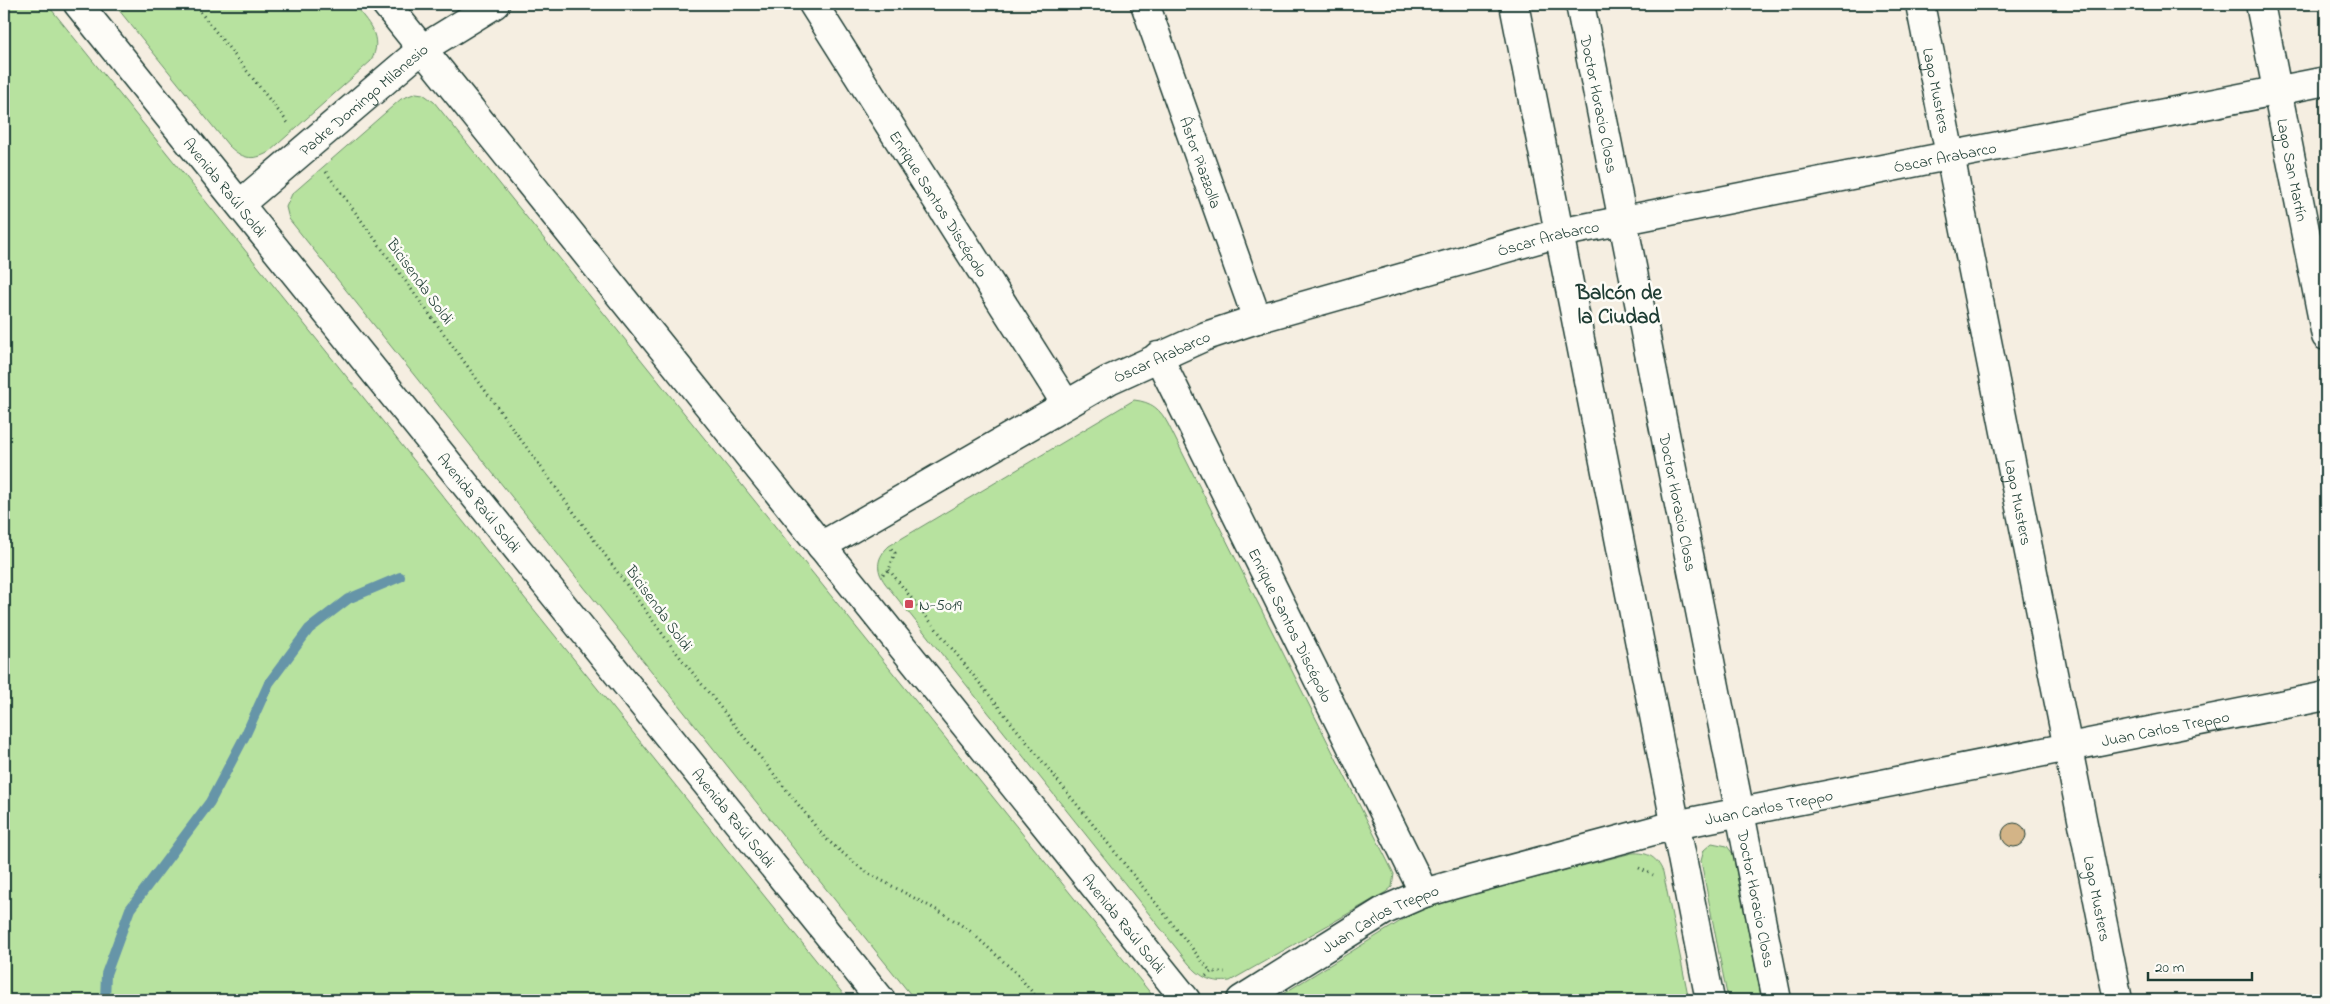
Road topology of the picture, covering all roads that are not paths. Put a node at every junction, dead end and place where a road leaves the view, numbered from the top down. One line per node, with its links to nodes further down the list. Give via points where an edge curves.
1 (78, 4): 14 (street, Avenida Raúl Soldi)
2 (386, 4): 10 (street, Avenida Raúl Soldi)
3 (495, 4): 10 (street, Padre Domingo Milanesio)
4 (813, 4): 20 (street, Enrique Santos Discépolo)
5 (1146, 4): 17 (street, Ástor Piazzolla)
6 (1514, 4): 16 (street)
7 (1580, 4): 15 (street, Doctor Horacio Closs)
8 (1920, 4): 13 (street, Lago Musters)
9 (2260, 4): 12 (street, Lago San Martín)
10 (422, 49): 14 (street, Padre Domingo Milanesio); 21 (street, Avenida Raúl Soldi)
11 (2326, 81): 12 (street, Óscar Arabarco)
12 (2278, 91): 13 (street, Óscar Arabarco); 18 (street, Lago San Martín)
13 (1950, 155): 15 (street, Óscar Arabarco); 23 (street, Lago Musters)
14 (240, 204): 27 (street, Avenida Raúl Soldi)
15 (1623, 220): 16 (street, Óscar Arabarco); 24 (street, Doctor Horacio Closs)
16 (1559, 233): 17 (street, Óscar Arabarco); 25 (street)
17 (1257, 319): 19 (street, Óscar Arabarco)
18 (2326, 336)
19 (1158, 356): 20 (street, Óscar Arabarco); 26 (street, Enrique Santos Discépolo)
20 (1066, 404): 21 (street, Óscar Arabarco)
21 (821, 546): 28 (street, Avenida Raúl Soldi)
22 (2326, 696): 23 (street, Juan Carlos Treppo)
23 (2068, 747): 24 (street, Juan Carlos Treppo); 32 (street, Lago Musters)
24 (1740, 813): 25 (street, Juan Carlos Treppo); 31 (street, Doctor Horacio Closs)
25 (1675, 825): 26 (street, Juan Carlos Treppo); 30 (street)
26 (1424, 893): 29 (street, Juan Carlos Treppo, via 1364,922)
27 (882, 1000)
28 (1186, 1000)
29 (1241, 1000)
30 (1710, 1000)
31 (1777, 1000)
32 (2118, 1000)

